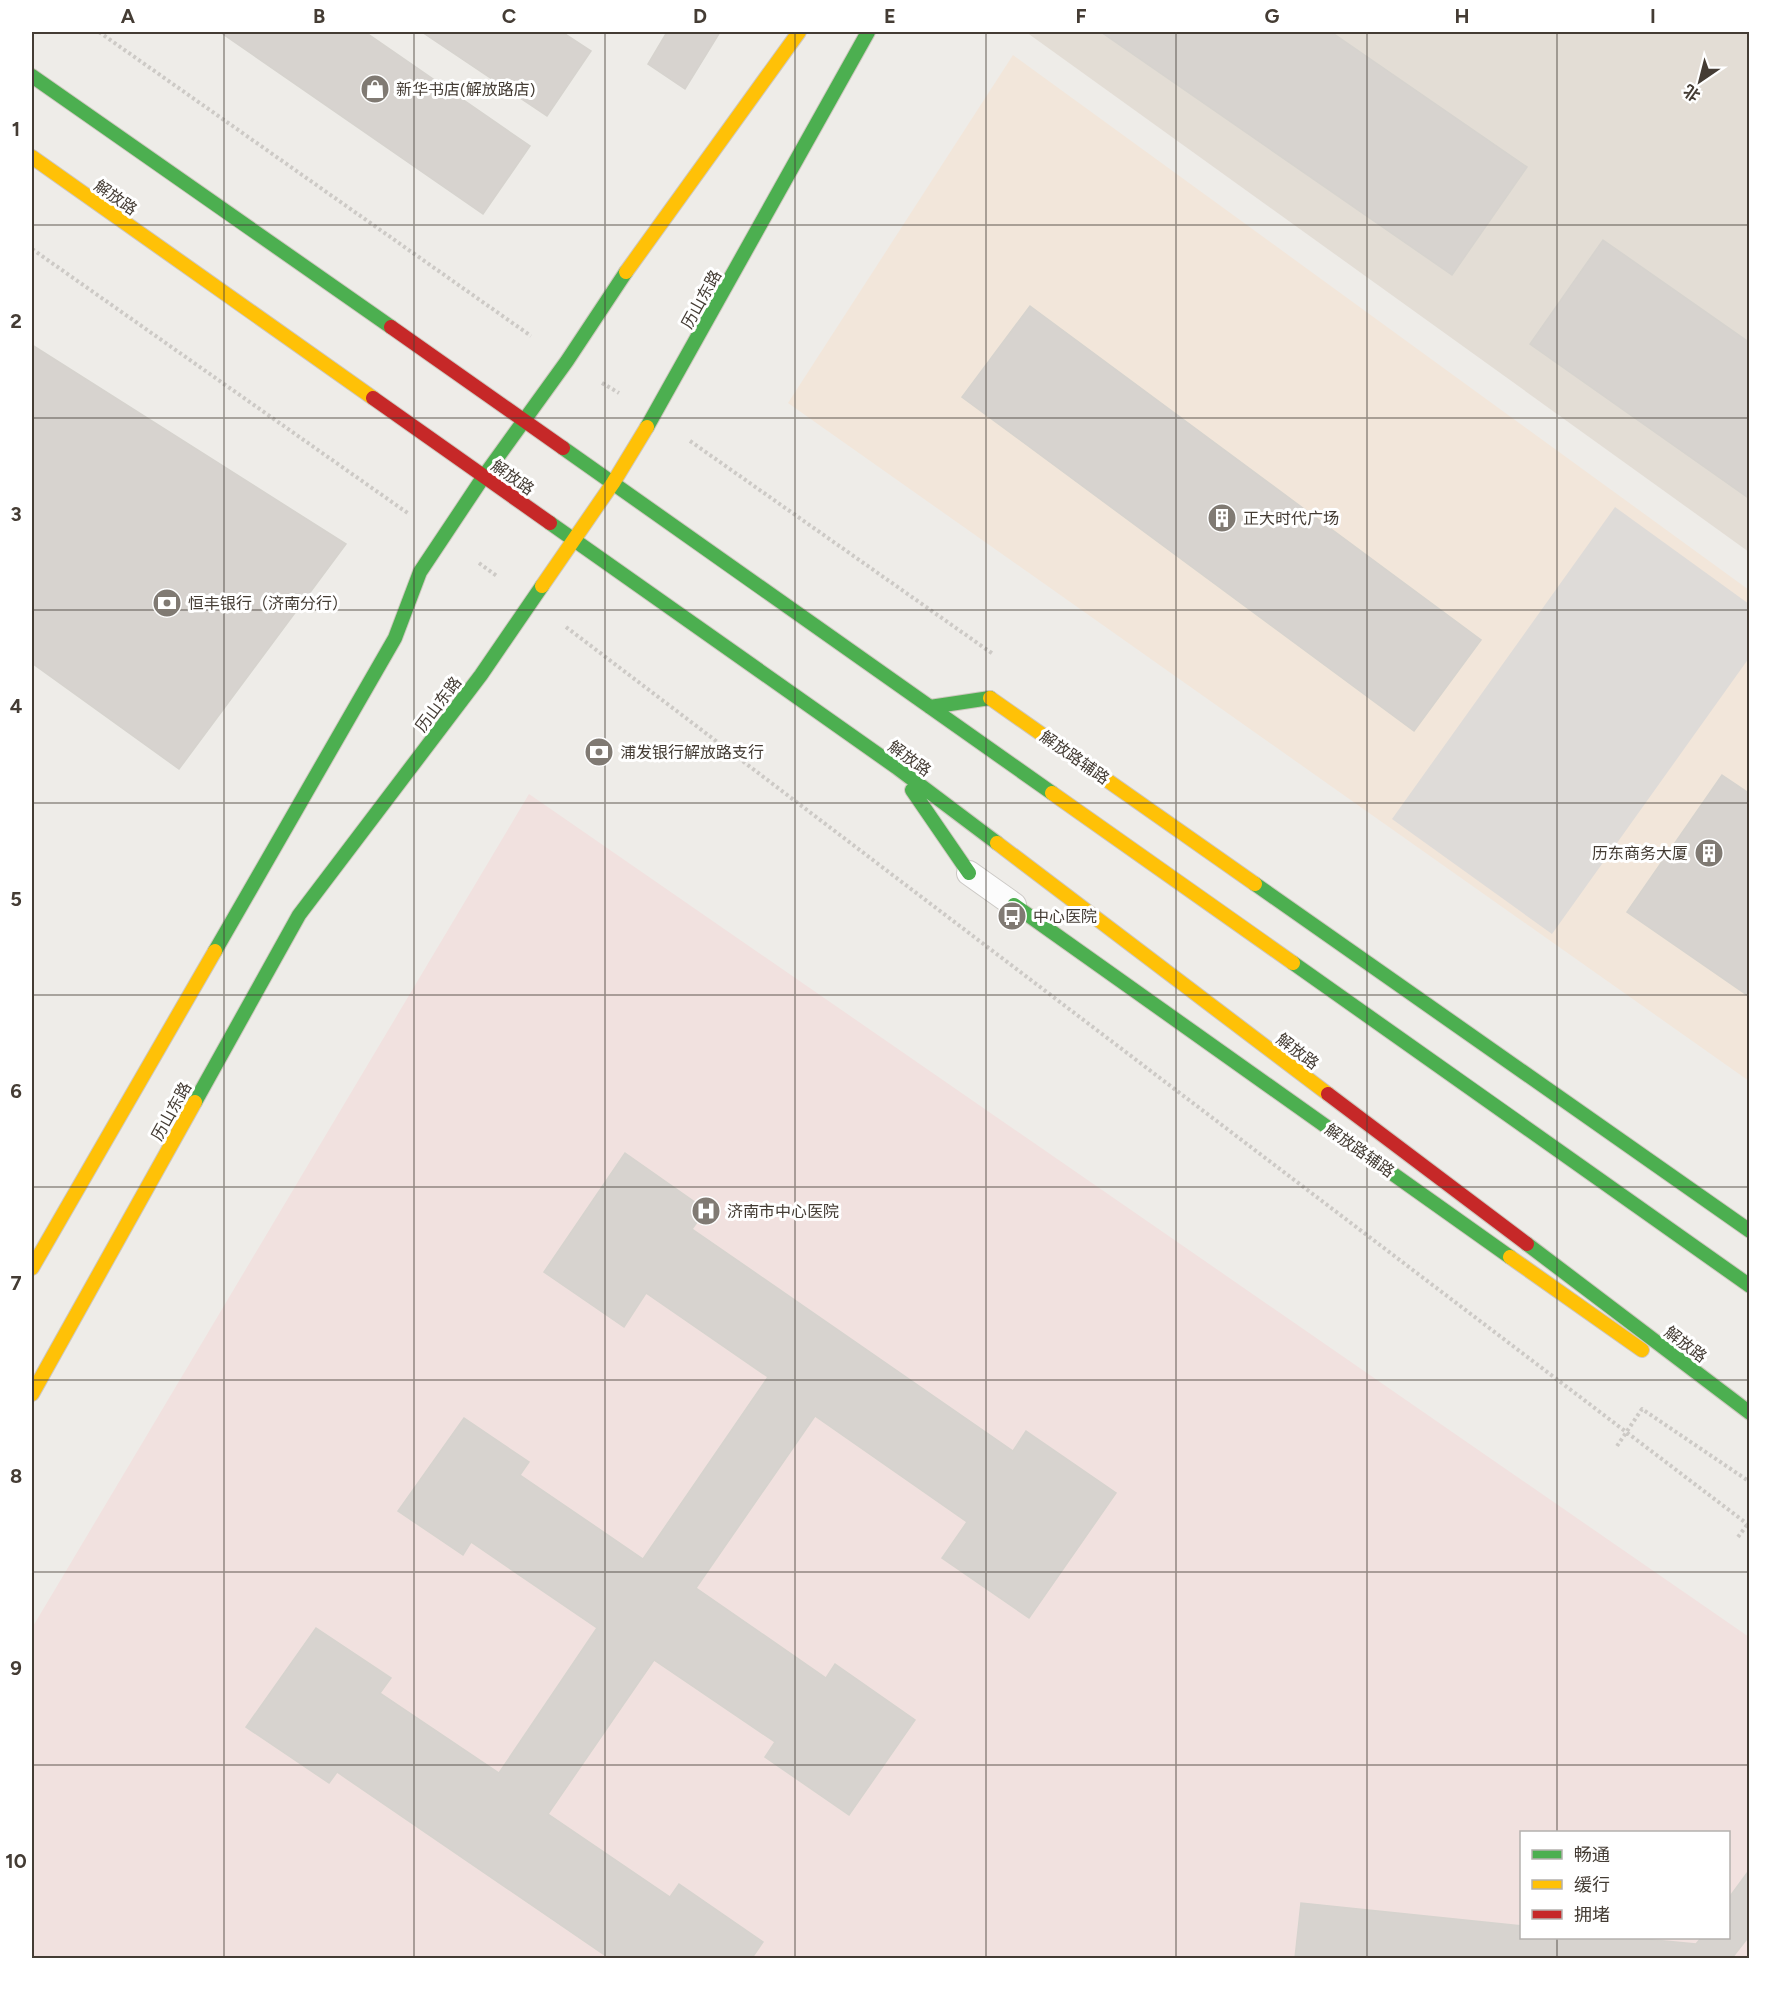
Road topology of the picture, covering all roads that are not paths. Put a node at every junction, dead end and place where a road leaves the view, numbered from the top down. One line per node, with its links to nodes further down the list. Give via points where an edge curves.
1 (799, 32): 5 (street)
2 (868, 32): 7 (street, 历山东路)
3 (32, 75): 5 (street)
4 (32, 157): 6 (street, 解放路)
5 (523, 421): 6 (street); 7 (street)
6 (484, 476): 8 (street, 解放路); 14 (street, via 420,572 395,638)
7 (613, 483): 8 (street, 历山东路); 9 (street)
8 (575, 539): 10 (street, 解放路); 18 (street, 历山东路, via 481,675 299,915)
9 (930, 707): 13 (street, 解放路辅路, via 990,698); 15 (street)
10 (896, 767): 11 (street); 19 (street, 解放路)
11 (969, 873): 12 (lane, 解放路辅路)
12 (1014, 905): 16 (street, 解放路辅路)
13 (1749, 1231)
14 (32, 1268)
15 (1749, 1286)
16 (1653, 1358)
17 (1682, 1378): 20 (street)
18 (32, 1395)
19 (1749, 1413)
20 (1749, 1427)

